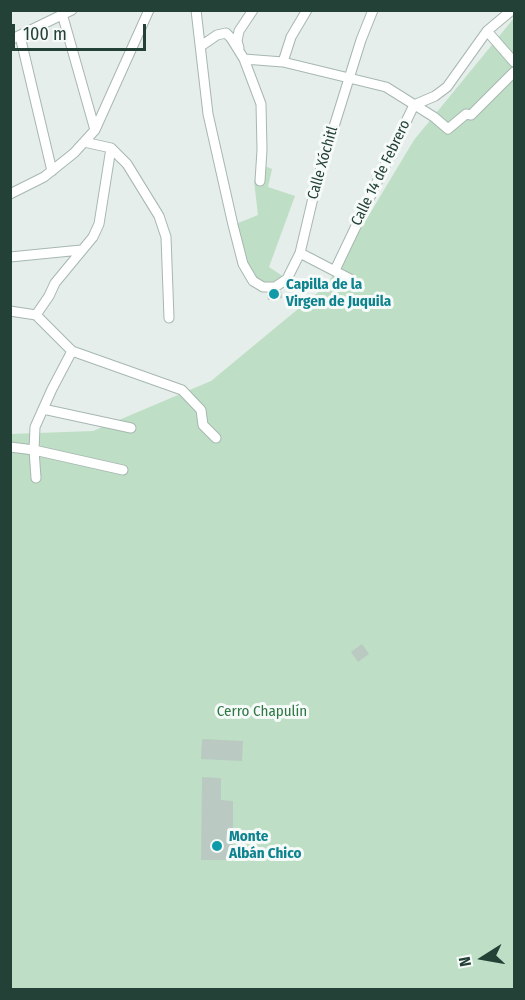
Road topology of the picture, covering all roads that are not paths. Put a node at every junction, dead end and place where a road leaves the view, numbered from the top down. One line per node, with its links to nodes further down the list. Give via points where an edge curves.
1 (72, 10): 8 (street)
2 (149, 10): 18 (street)
3 (196, 10): 11 (street)
4 (253, 10): 12 (street, via 239,31 237,41)
5 (307, 10): 13 (street, via 291,37)
6 (373, 10): 16 (street, Calle Xóchitl)
7 (512, 10): 9 (street, Calle 14 de Febrero)
8 (61, 12): 10 (street); 18 (street)
9 (487, 31): 14 (street); 17 (street, Calle 14 de Febrero, via 447,87)
10 (15, 38): 21 (street)
11 (201, 46): 12 (street, via 226,33); 25 (street, Calle Xóchitl, via 208,114 243,264 253,281 263,287 275,287 287,279)
12 (242, 56): 13 (street); 22 (street, via 261,104)
13 (284, 62): 16 (street)
14 (514, 62)
15 (514, 72): 17 (street, via 471,115 466,114 448,129)
16 (349, 77): 17 (street, via 386,87); 25 (street, Calle Xóchitl)
17 (414, 105): 27 (street, Calle 14 de Febrero)
18 (95, 130): 19 (street)
19 (84, 142): 20 (street); 21 (street)
20 (111, 148): 24 (street, via 99,224); 31 (street, via 127,164 159,216 166,237)
21 (52, 171): 23 (street)
22 (260, 181)
23 (11, 191)
24 (81, 250): 26 (street); 30 (street)
25 (300, 253): 27 (street)
26 (10, 257)
27 (335, 270): 28 (street)
28 (351, 280)
29 (10, 311): 30 (street)
30 (36, 315): 32 (street)
31 (169, 318)
32 (72, 351): 33 (street); 35 (street, via 182,390 201,410 203,425)
33 (43, 409): 34 (street); 37 (street, via 35,427)
34 (130, 428)
35 (216, 438)
36 (10, 447): 37 (street)
37 (34, 450): 38 (street); 39 (street)
38 (123, 470)
39 (36, 478)

